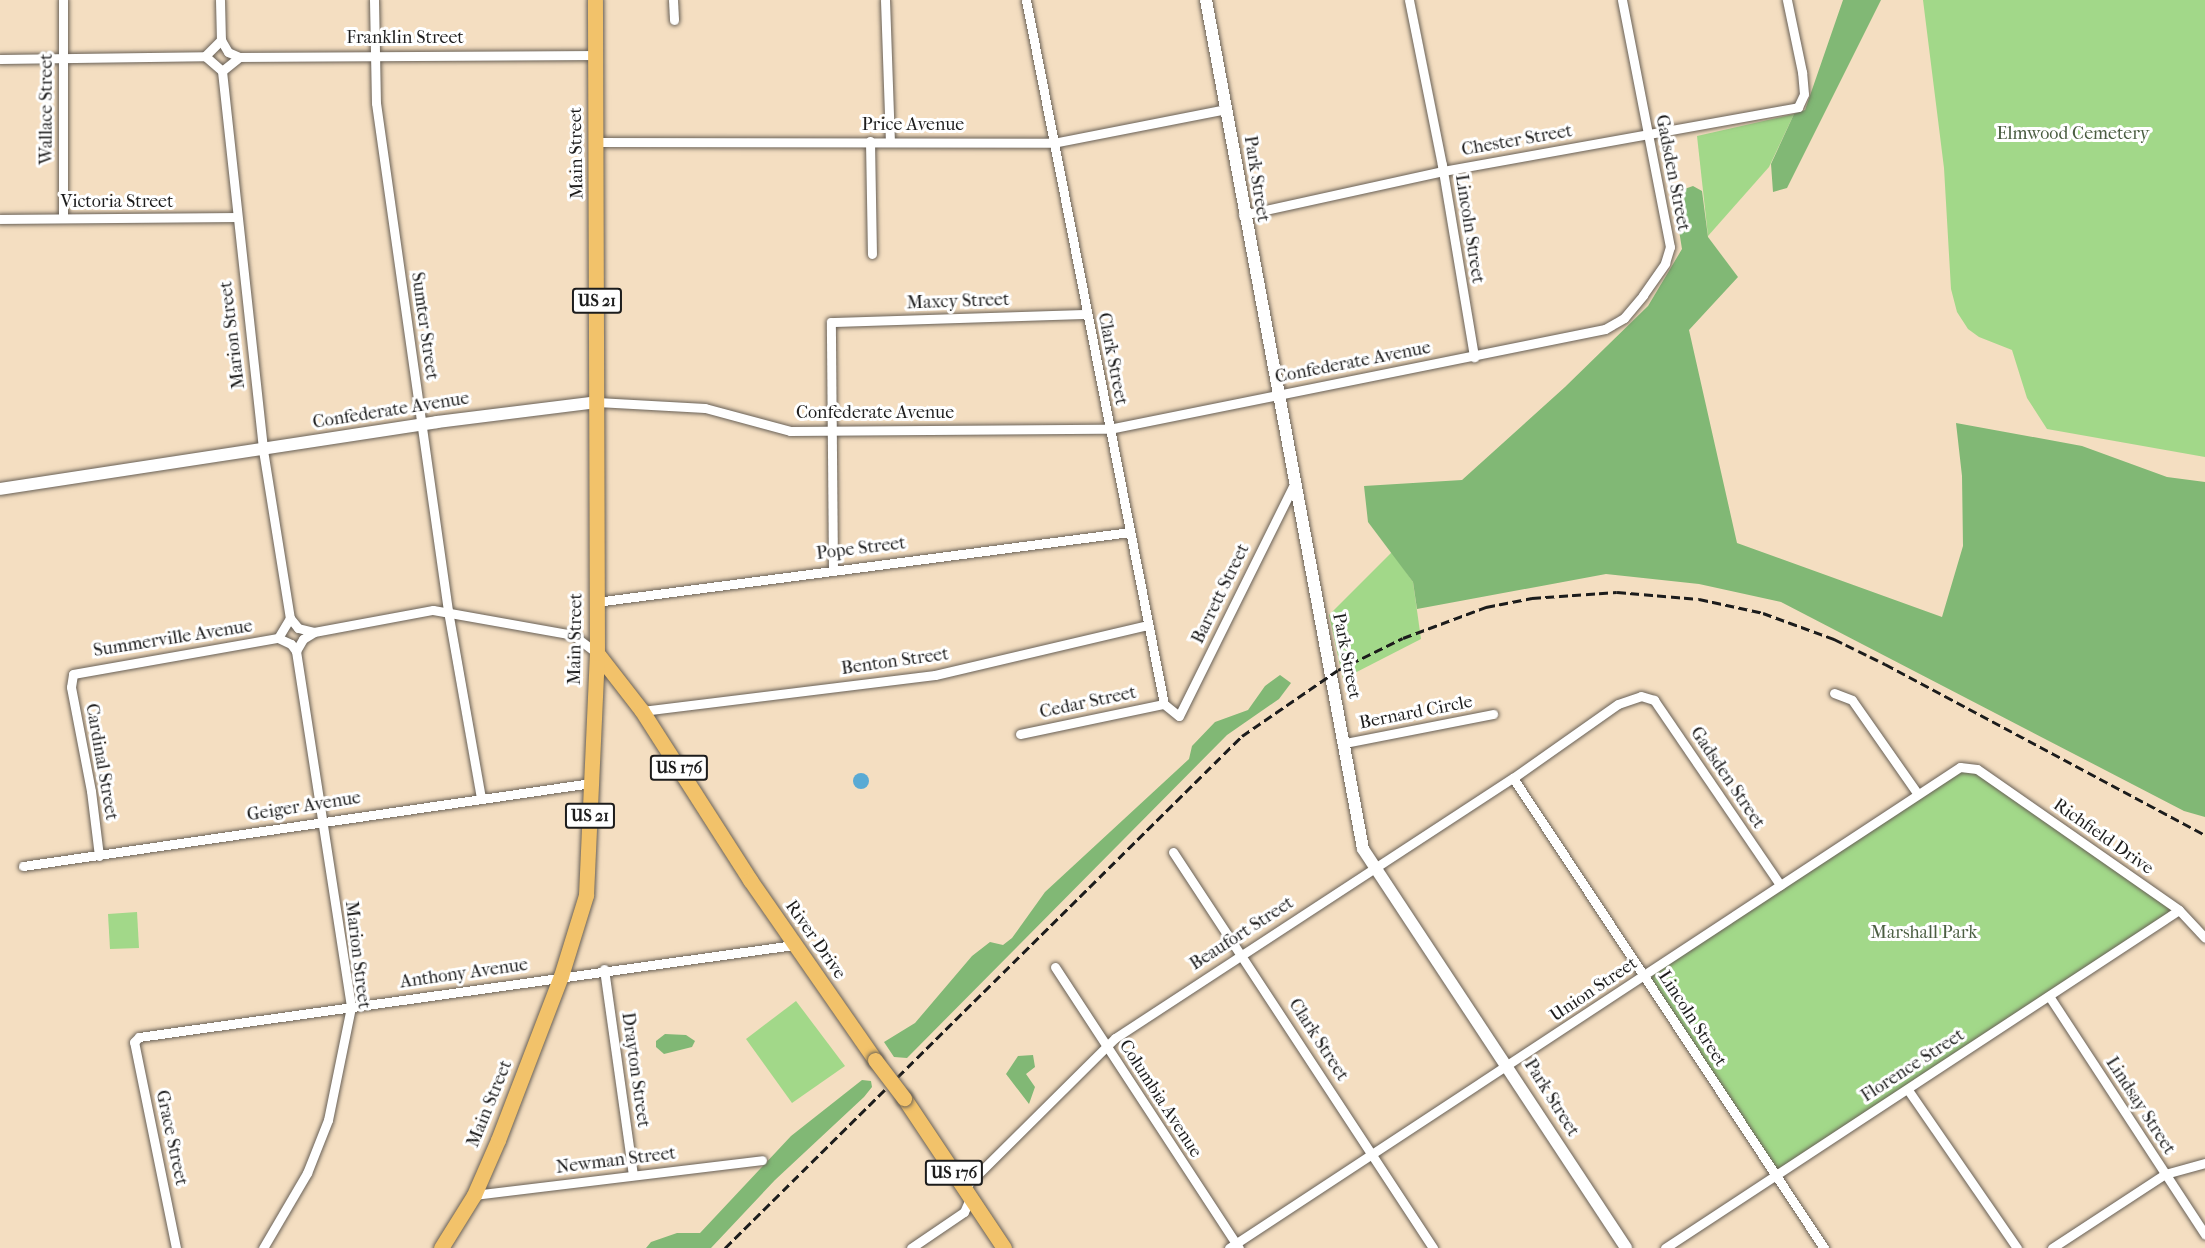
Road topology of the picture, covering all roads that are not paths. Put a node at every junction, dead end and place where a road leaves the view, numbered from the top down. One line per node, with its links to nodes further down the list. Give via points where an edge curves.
1 (63, 0): 19 (street, Wallace Street)
2 (220, 0): 13 (street)
3 (374, 0): 14 (street, Sumter Street)
4 (595, 0): 15 (main road, Main Street / US 21)
5 (673, 0): 12 (street)
6 (885, 0): 24 (street)
7 (1026, 0): 26 (street, Clark Street)
8 (1206, 0): 21 (street, Park Street)
9 (1409, 0): 27 (street, Lincoln Street)
10 (1622, 0): 22 (street, Gadsden Street)
11 (1787, 0): 22 (street, Chester Street, via 1802,72 1804,94 1798,107)
12 (674, 20)
13 (221, 40): 16 (street); 17 (street)
14 (375, 54): 15 (street, Franklin Street); 17 (street, Franklin Street); 38 (street, Sumter Street, via 376,103)
15 (595, 55): 25 (main road, Main Street / US 21)
16 (205, 56): 19 (street); 20 (street)
17 (238, 57): 20 (street)
18 (0, 59): 19 (street)
19 (63, 60): 29 (street, Wallace Street)
20 (222, 71): 30 (street, Marion Street)
21 (1226, 109): 26 (street, Price Avenue); 28 (street, Park Street)
22 (1647, 135): 27 (street, Chester Street); 34 (street, Gadsden Street, via 1670,247 1665,263 1643,295 1624,318)
23 (870, 141): 24 (street, Price Avenue); 25 (street, Price Avenue); 32 (street)
24 (890, 141): 26 (street, Price Avenue)
25 (597, 142): 37 (main road, Main Street / US 21)
26 (1053, 143): 33 (street, Clark Street)
27 (1443, 171): 28 (street, Chester Street); 35 (street, Lincoln Street)
28 (1243, 215): 36 (street, Park Street)
29 (63, 218): 30 (street, Victoria Street); 31 (street, Victoria Street)
30 (235, 218): 41 (street, Marion Street)
31 (0, 219)
32 (872, 254)
33 (1087, 314): 39 (street, Clark Street); 40 (street, Maxcy Street, via 831,322)
34 (1605, 329): 35 (street, Confederate Avenue)
35 (1474, 357): 36 (street, Confederate Avenue)
36 (1278, 397): 39 (street, Confederate Avenue); 42 (street, Park Street)
37 (597, 402): 38 (street, Confederate Avenue); 40 (street, Confederate Avenue, via 705,408 780,430); 46 (main road, Main Street / US 21)
38 (422, 424): 41 (street, Confederate Avenue); 47 (street, Sumter Street)
39 (1109, 429): 40 (street, Confederate Avenue); 44 (street, Clark Street)
40 (834, 433): 45 (street)
41 (263, 450): 43 (street, Confederate Avenue); 48 (street, Marion Street)
42 (1293, 486): 57 (street, Barrett Street, via 1179,716); 61 (street, Park Street)
43 (0, 489)
44 (1130, 532): 45 (street, Pope Street); 49 (street, Clark Street)
45 (833, 569): 46 (street, Pope Street)
46 (596, 602): 53 (main road, Main Street / US 21)
47 (448, 611): 50 (street, via 433,610); 53 (street, via 573,635); 66 (street, Sumter Street)
48 (290, 618): 50 (street, via 298,628); 51 (street)
49 (1148, 625): 57 (street, Clark Street); 58 (street, Benton Street, via 935,675)
50 (314, 632): 52 (street, via 303,639)
51 (278, 638): 52 (street); 54 (street, Summerville Avenue)
52 (296, 651): 67 (street, Marion Street)
53 (597, 653): 58 (main road, River Drive / US 176); 64 (main road, Main Street / US 21)
54 (74, 674): 69 (street, Cardinal Street, via 71,687)
55 (1834, 693): 65 (street, via 1852,700)
56 (1641, 696): 63 (street, Beaufort Street, via 1618,704); 72 (street, Gadsden Street, via 1654,700)
57 (1164, 704): 60 (street, Cedar Street)
58 (642, 711): 75 (main road, River Drive / US 176)
59 (1493, 714): 61 (street, Bernard Circle)
60 (1020, 734)
61 (1345, 743): 71 (street, Park Street, via 1363,849)
62 (1977, 769): 65 (street, Union Street, via 1960,767); 73 (street, Richfield Drive)
63 (1513, 778): 71 (street, Beaufort Street); 80 (street, Lincoln Street)
64 (591, 783): 66 (street, Geiger Avenue); 79 (main road, Main Street / US 21, via 586,895)
65 (1917, 793): 72 (street, Union Street)
66 (481, 798): 67 (street, Geiger Avenue)
67 (321, 821): 69 (street, Geiger Avenue); 82 (street, Marion Street)
68 (1173, 852): 76 (street, Clark Street)
69 (99, 856): 70 (street, Geiger Avenue)
70 (23, 866)
71 (1372, 868): 76 (street, Beaufort Street); 85 (street, Park Street)
72 (1780, 885): 80 (street, Union Street)
73 (2180, 910): 74 (street, Richfield Drive); 81 (street, Florence Street)
74 (2205, 938)
75 (794, 945): 78 (street, Anthony Avenue); 93 (main road, River Drive / US 176, bridge)
76 (1242, 952): 84 (street, Beaufort Street); 87 (street, Clark Street)
77 (1055, 967): 84 (street, Columbia Avenue)
78 (604, 969): 79 (street, Anthony Avenue); 91 (street, Drayton Street)
79 (561, 976): 82 (street, Anthony Avenue); 94 (main road, Main Street / US 21)
80 (1644, 977): 85 (street, Union Street); 92 (street, Lincoln Street)
81 (2049, 996): 86 (street, Florence Street); 90 (street, Lindsay Street)
82 (351, 1007): 83 (street, Anthony Avenue); 98 (street, Marion Street, via 328,1120 308,1173)
83 (139, 1036): 97 (street, Grace Street, via 134,1042)
84 (1106, 1046): 93 (street, Beaufort Street); 96 (street, Columbia Avenue)
85 (1509, 1066): 87 (street, Union Street); 103 (street, Park Street)
86 (1908, 1090): 92 (street, Florence Street); 106 (street)
87 (1372, 1155): 96 (street, Union Street); 102 (street, Clark Street)
88 (762, 1160): 91 (street, Newman Street)
89 (2205, 1163): 90 (street)
90 (2164, 1174): 95 (street, Lindsay Street); 107 (street)
91 (633, 1175): 94 (street, Newman Street)
92 (1775, 1175): 104 (street, Florence Street); 105 (street, Lincoln Street)
93 (964, 1188): 100 (street, via 969,1201 964,1212); 101 (main road, River Drive / US 176)
94 (474, 1195): 99 (main road, Main Street / US 21)
95 (2205, 1234)
96 (1234, 1246)
97 (176, 1248)
98 (263, 1248)
99 (441, 1248)
100 (911, 1248)
101 (1004, 1248)
102 (1433, 1248)
103 (1626, 1248)
104 (1665, 1248)
105 (1824, 1248)
106 (2017, 1248)
107 (2052, 1248)

